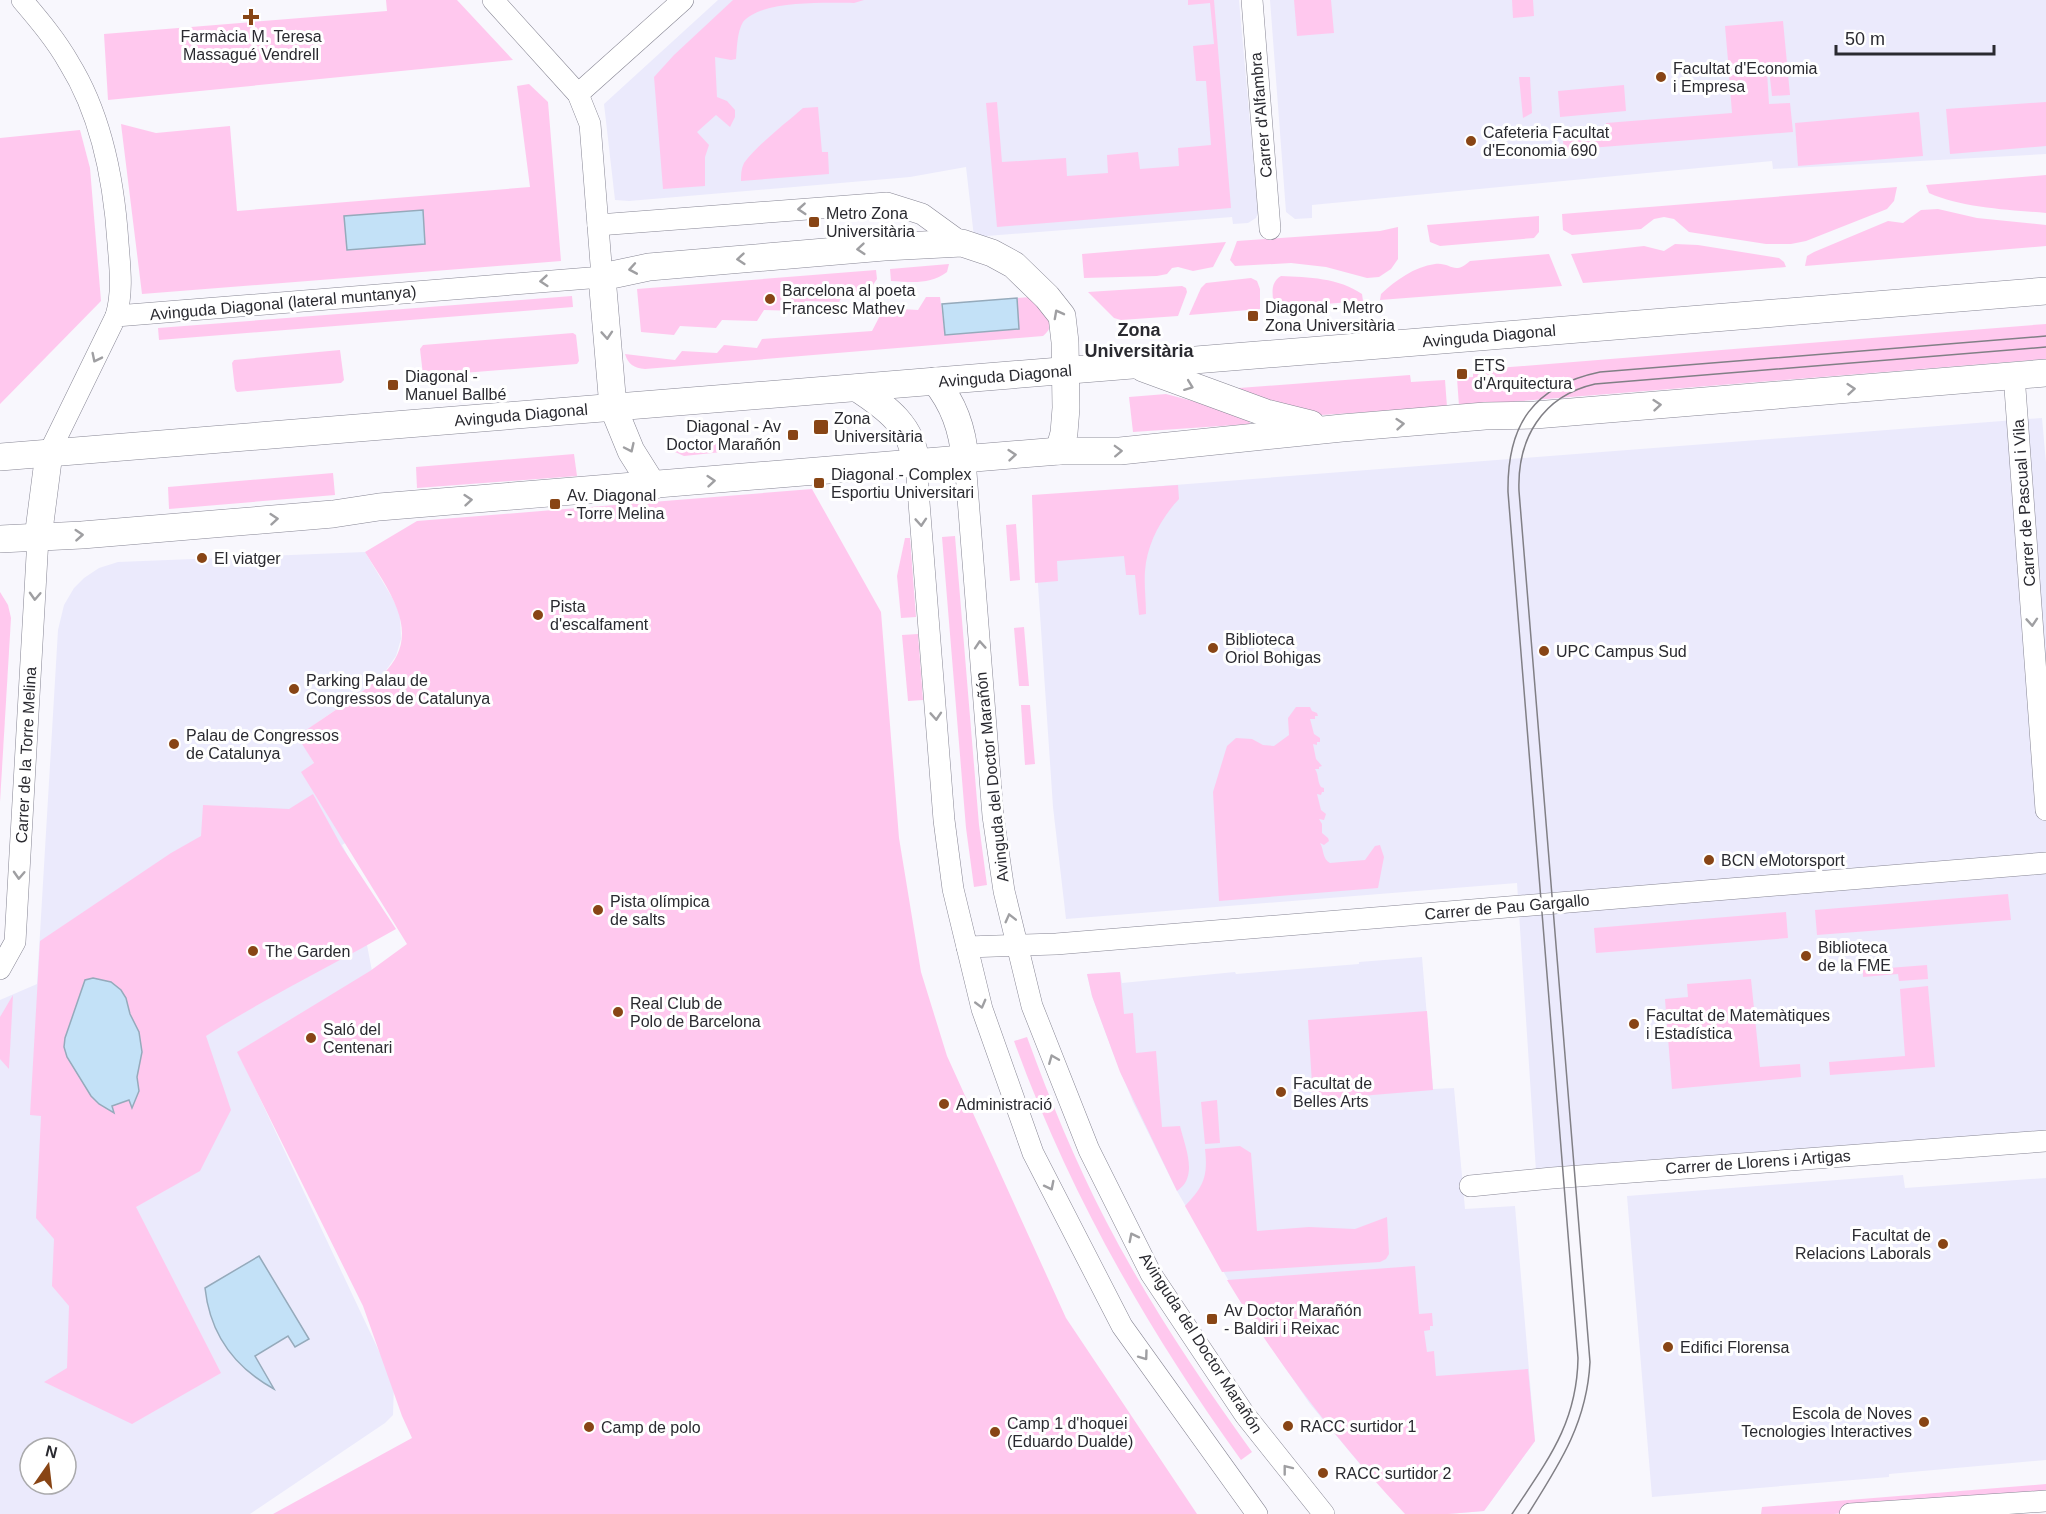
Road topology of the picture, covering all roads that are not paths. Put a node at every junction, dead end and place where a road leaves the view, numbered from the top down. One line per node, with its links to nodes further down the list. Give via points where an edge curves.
1 (22, 0): 11 (street, via 69,62 103,142 116,215 121,285)
2 (493, 0): 5 (street)
3 (683, 0): 5 (street)
4 (1252, 0): 7 (street, Carrer d'Alfambra)
5 (578, 94): 6 (street, via 590,124)
6 (598, 225): 8 (street, one-way to 6, via 922,214 887,203); 9 (street)
7 (1270, 229)
8 (962, 243): 9 (main road, one-way to 9, via 665,265); 13 (main road, one-way to 8, via 1062,316 1047,297 1014,265)
9 (602, 277): 11 (street, Avinguda Diagonal (lateral muntanya), one-way to 11); 18 (main road, one-way to 18)
10 (2046, 291): 12 (main road, Avinguda Diagonal)
11 (116, 316): 21 (street, one-way to 21)
12 (1135, 365): 13 (main road, Avinguda Diagonal); 19 (main road, one-way to 19, via 1266,413 1300,423)
13 (1066, 371): 16 (main road, Avinguda Diagonal); 20 (main road, via 1065,417)
14 (2046, 373): 15 (main road)
15 (2014, 375): 19 (main road, one-way to 15); 28 (street, Carrer de Pascual i Vila, one-way to 28)
16 (935, 381): 17 (main road, Avinguda Diagonal); 23 (main road, via 958,421)
17 (857, 388): 18 (main road, Avinguda Diagonal); 24 (main road, via 893,414 910,436)
18 (613, 407): 21 (main road, Avinguda Diagonal); 25 (main road, one-way to 25, via 631,451)
19 (1342, 428): 20 (main road, one-way to 19, via 1120,451)
20 (1059, 451): 23 (main road, one-way to 20)
21 (49, 453): 22 (main road, Avinguda Diagonal); 26 (main road)
22 (0, 457)
23 (965, 460): 24 (main road); 30 (street, Avinguda del Doctor Marañón, one-way to 23, via 993,816)
24 (916, 464): 25 (main road, one-way to 24); 31 (street, one-way to 31, via 944,820 953,889)
25 (653, 486): 26 (main road, one-way to 25)
26 (38, 538): 27 (main road); 32 (street, Carrer de la Torre Melina, one-way to 32, via 15,942)
27 (0, 539)
28 (2046, 810)
29 (2046, 863): 30 (street, Carrer de Pau Gargallo)
30 (1017, 945): 31 (street, Carrer de Pau Gargallo); 37 (street, Avinguda del Doctor Marañón, one-way to 30, via 1245,1415 1151,1274 1089,1150 1032,1006)
31 (967, 947): 36 (street, one-way to 36, via 982,1009 1033,1154 1122,1326)
32 (0, 969)
33 (2046, 1141): 34 (street, Carrer de Llorens i Artigas)
34 (1470, 1186)
35 (2046, 1501): 38 (street)
36 (1257, 1514)
37 (1324, 1514)
38 (1850, 1514)

